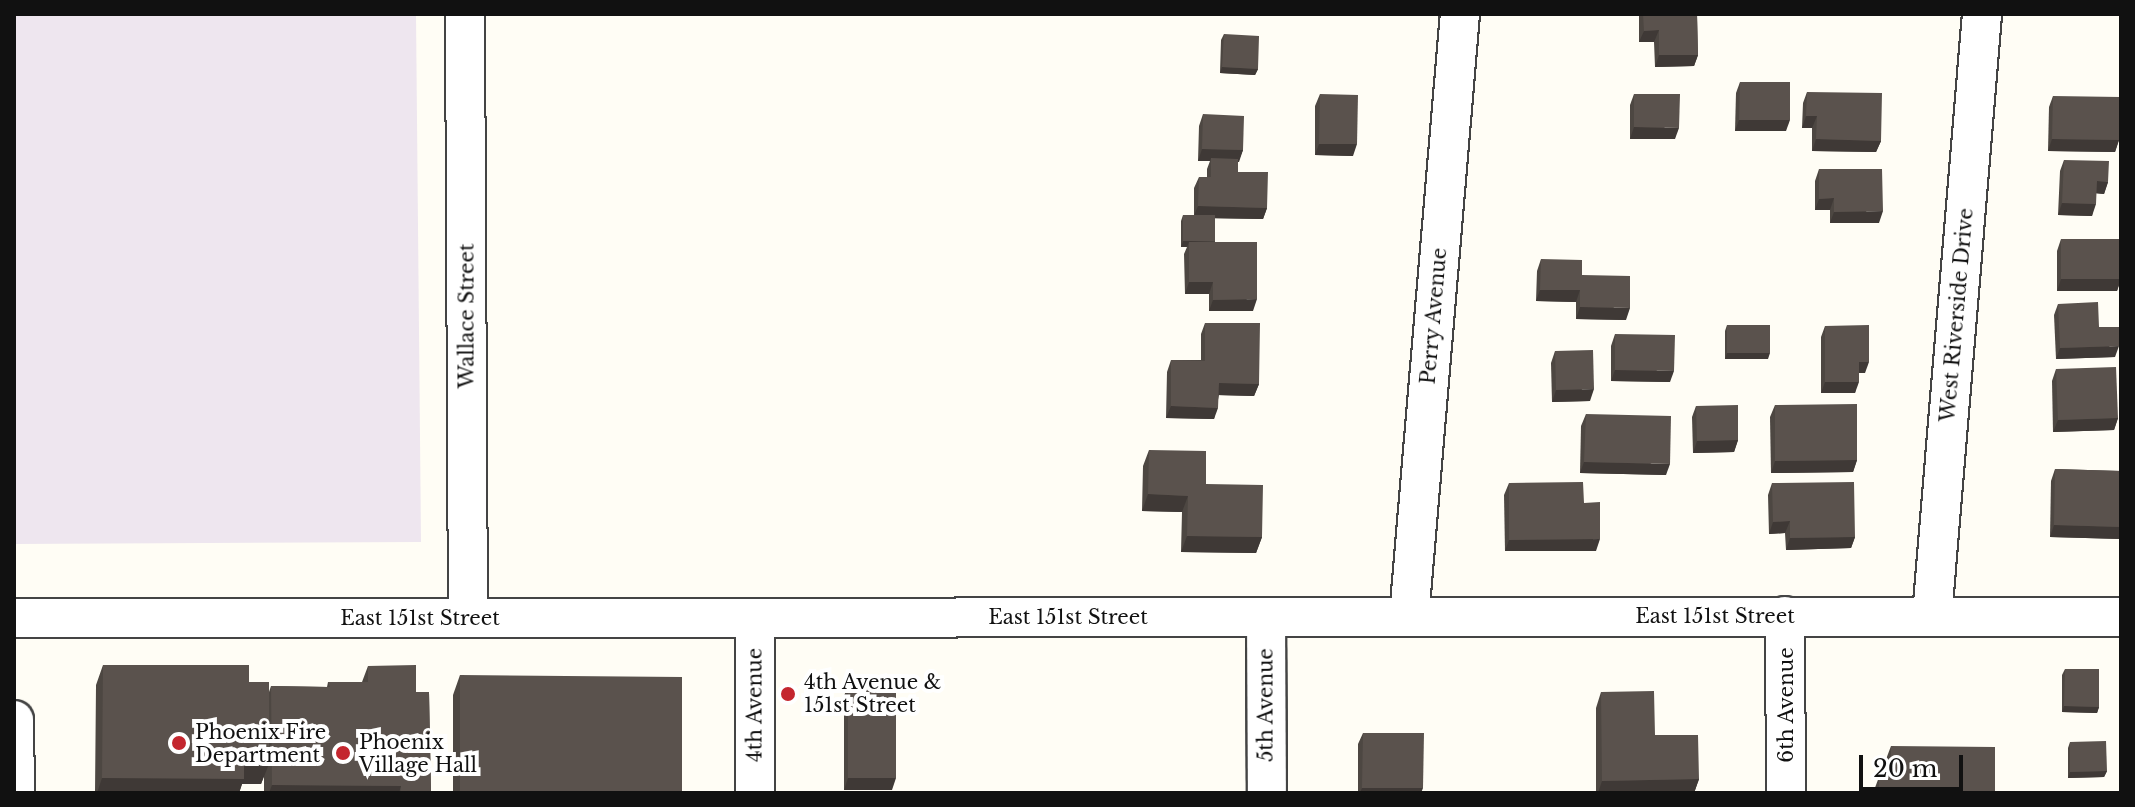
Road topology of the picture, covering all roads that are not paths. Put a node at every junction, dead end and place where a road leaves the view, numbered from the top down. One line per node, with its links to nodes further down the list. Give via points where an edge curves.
1 (465, 14): 10 (street, Wallace Street)
2 (1460, 14): 7 (street, Perry Avenue)
3 (1982, 14): 5 (street, West Riverside Drive)
4 (1785, 616): 5 (street, East 151st Street); 7 (street, East 151st Street); 16 (street, 6th Avenue)
5 (1932, 616): 8 (street, East 151st Street)
6 (1266, 617): 7 (street, East 151st Street); 11 (street, East 151st Street); 15 (street, 5th Avenue)
7 (1409, 617)
8 (2121, 617)
9 (14, 618): 10 (street, East 151st Street)
10 (468, 618): 11 (street, East 151st Street)
11 (755, 618): 14 (street, 4th Avenue)
12 (14, 720): 13 (street)
13 (15, 793)
14 (755, 793)
15 (1267, 793)
16 (1786, 793)

